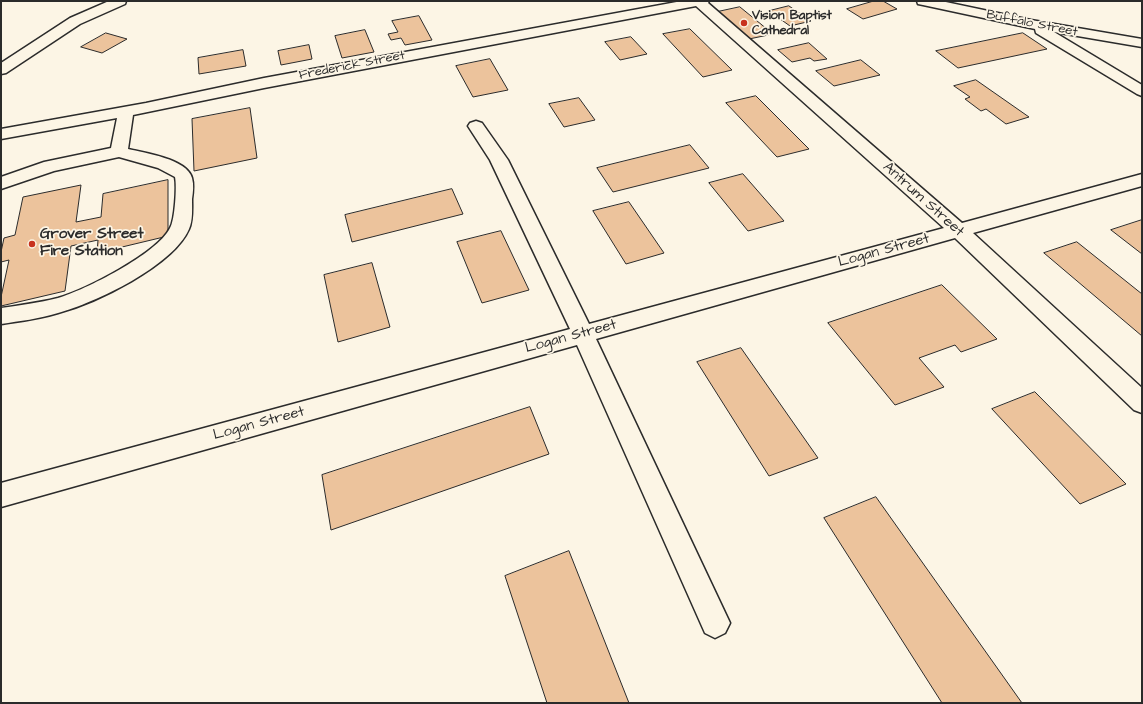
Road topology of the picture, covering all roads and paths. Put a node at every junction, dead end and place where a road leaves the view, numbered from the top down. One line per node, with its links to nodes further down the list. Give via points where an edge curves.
1 (120, 1): 6 (street, via 75,14)
2 (701, 1): 8 (street, Frederick Street, via 264,82); 14 (street, Antrum Street)
3 (923, 1): 4 (street, Buffalo Street)
4 (1031, 24): 5 (street, Buffalo Street); 7 (street)
5 (1142, 43)
6 (1, 70)
7 (1142, 91)
8 (126, 112): 10 (street, Frederick Street); 11 (street)
9 (476, 126): 16 (street, via 499,160)
10 (1, 134)
11 (119, 152): 13 (street, via 50,166); 15 (street, via 170,166 178,170 183,177 183,220 173,240 157,254 118,279 67,302 43,310)
12 (1142, 180): 14 (street, Logan Street)
13 (1, 183)
14 (958, 230): 16 (street, Logan Street); 17 (street, Antrum Street)
15 (1, 316)
16 (583, 334): 18 (street, Logan Street); 19 (street)
17 (1142, 403)
18 (1, 495)
19 (715, 623)

